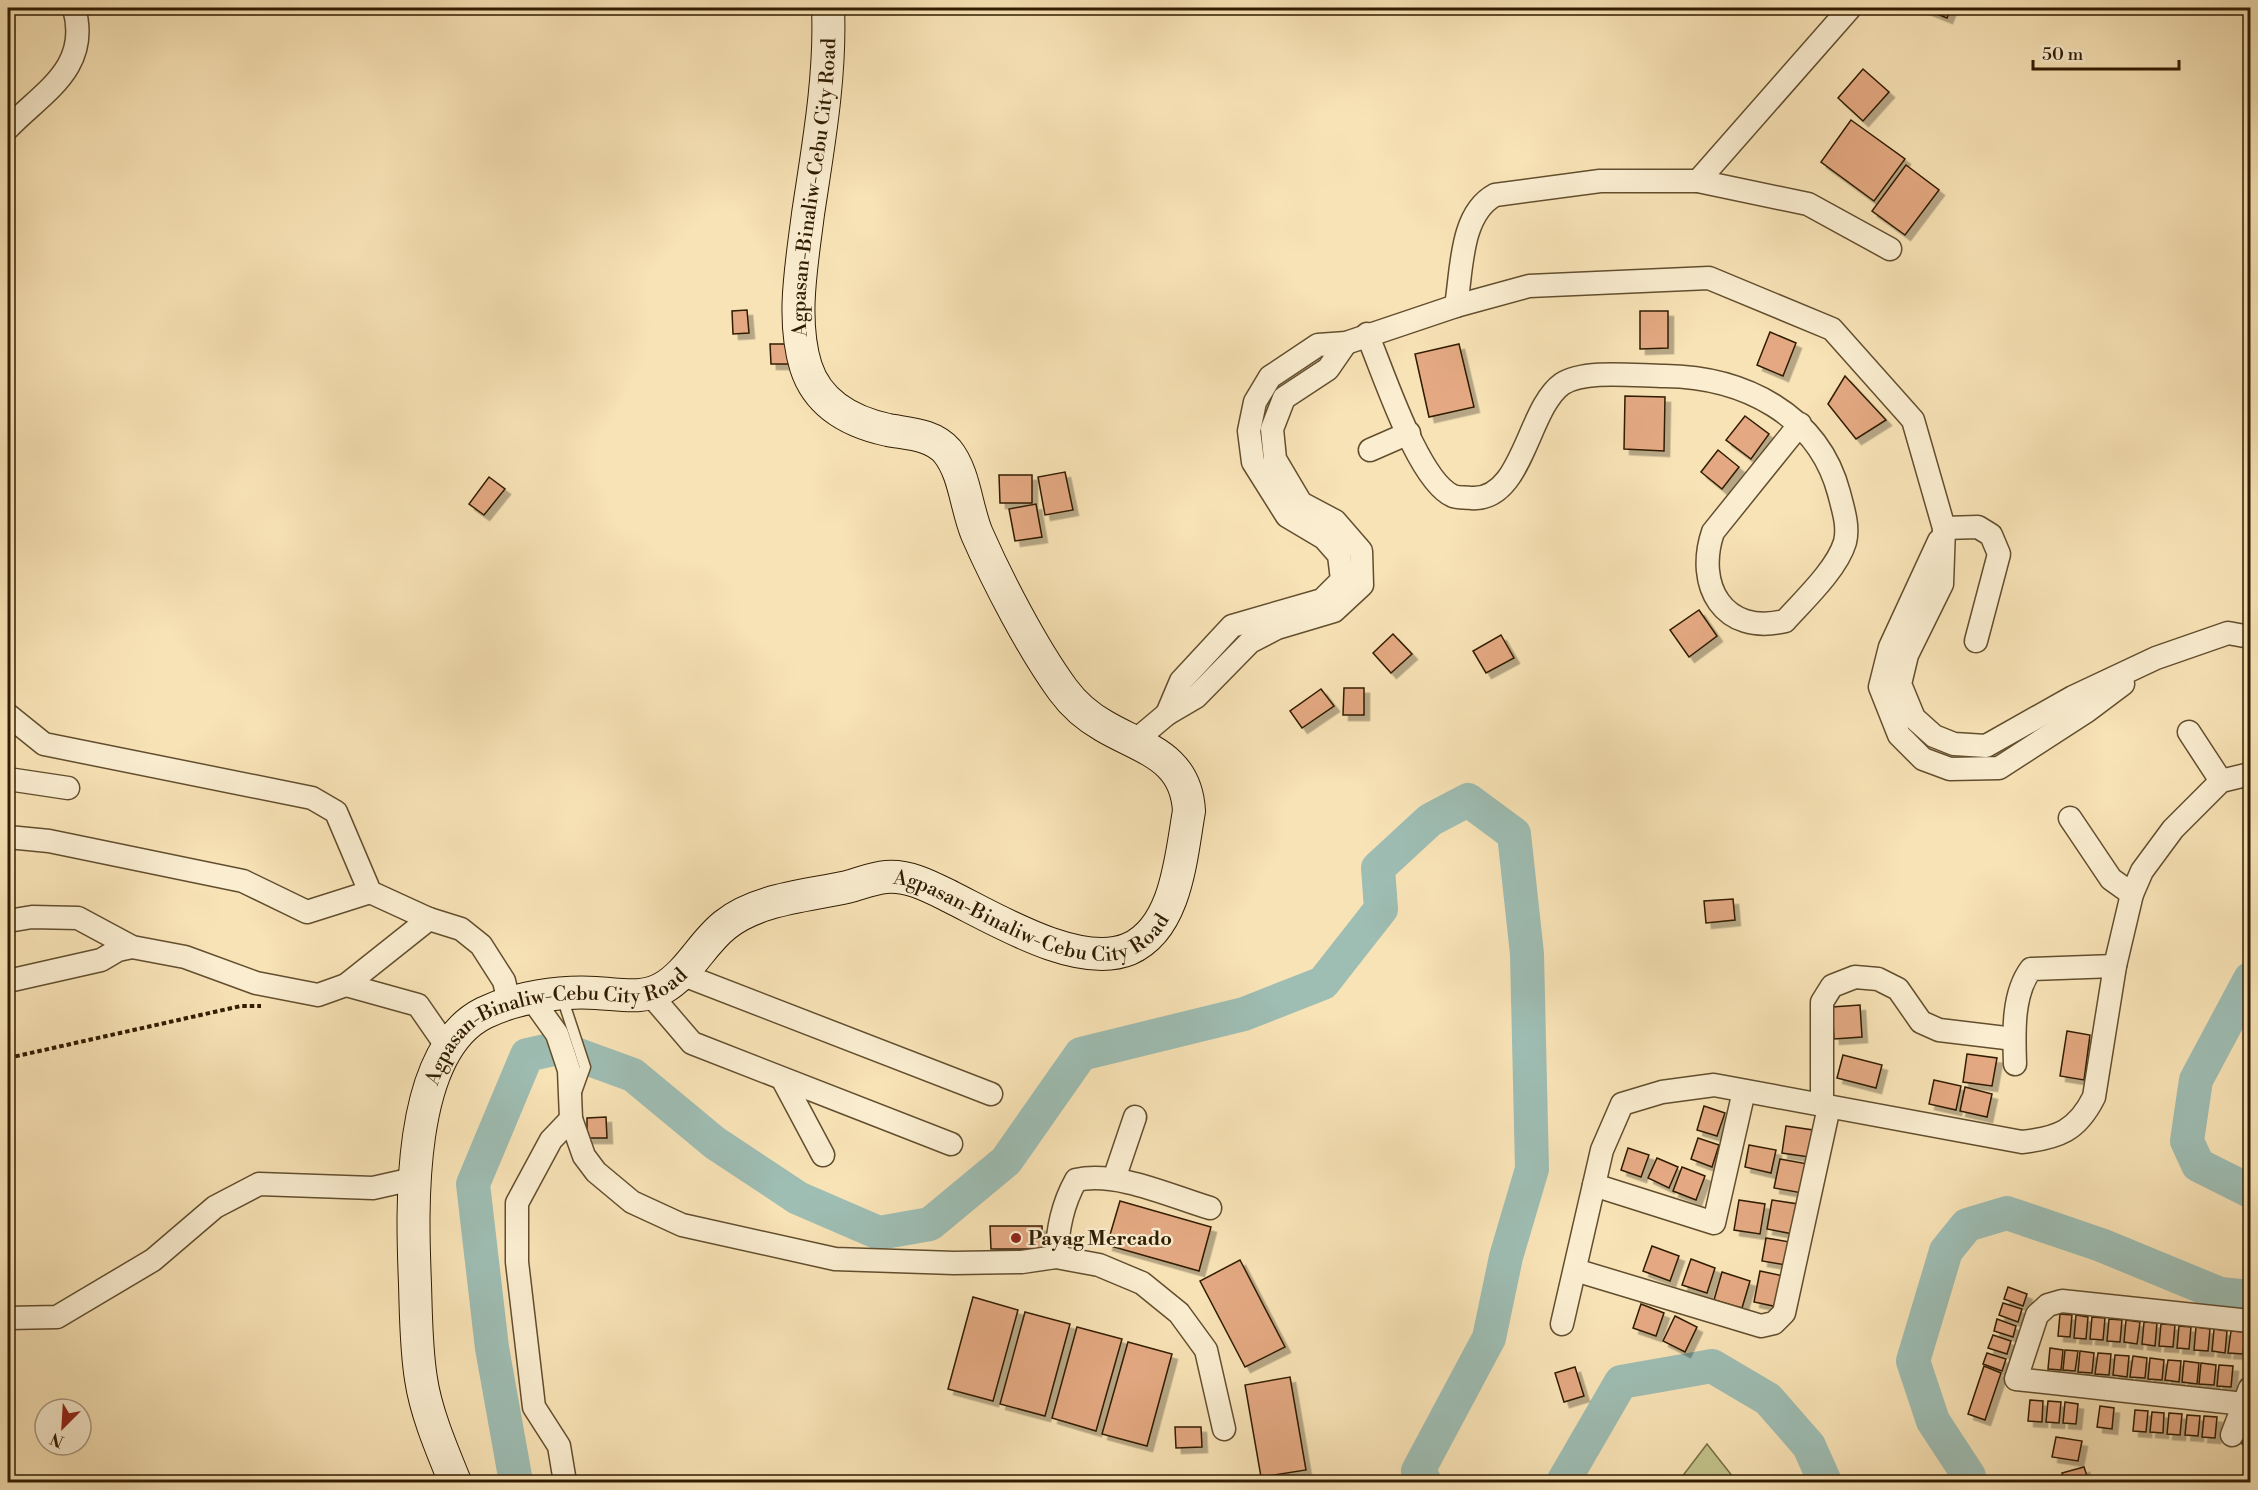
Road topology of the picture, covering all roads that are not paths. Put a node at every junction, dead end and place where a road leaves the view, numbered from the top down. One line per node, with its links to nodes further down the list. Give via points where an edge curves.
1 (74, 8): 4 (street, via 77,19 71,63 61,80)
2 (828, 8): 21 (main road, Agpasan-Binaliw-Cebu City Road, via 826,68 800,276 801,346 815,388 844,414 864,423 932,439 946,450 958,469 977,534 1045,662 1083,712)
3 (1850, 8): 5 (street)
4 (8, 128)
5 (1698, 181): 6 (street, via 1808,204); 7 (street, via 1600,181 1495,195 1484,201 1470,221)
6 (1890, 249)
7 (1456, 306): 8 (street); 13 (street, via 1529,286 1709,278 1832,328 1913,420)
8 (1367, 334): 9 (street); 11 (street)
9 (1346, 343): 14 (street, via 1318,345 1270,377 1255,402 1249,431 1253,462 1281,507 1287,516 1324,538 1339,555 1342,580 1322,600); 17 (street, via 1328,369 1284,398 1272,429 1275,459 1301,503 1335,521 1361,551 1362,585 1334,611 1277,628)
10 (1800, 424): 10 (street, via 1833,473 1846,520 1846,539 1840,556 1785,621 1758,624 1734,618 1722,608 1712,586 1707,563 1713,532); 11 (street, via 1761,397 1727,383 1674,376 1586,376 1564,383 1550,394 1509,477 1493,495 1475,498 1454,497 1436,484)
11 (1408, 433): 12 (street)
12 (1370, 450)
13 (1944, 528): 15 (street, via 1890,647 1880,687 1899,735 1923,759 1950,769 1999,768 2087,711 2156,658 2228,633); 16 (street, via 1978,526 1991,535 1999,554)
14 (1232, 626): 17 (street); 18 (street, via 1181,681)
15 (2250, 637)
16 (1976, 641)
17 (1250, 642): 18 (street, via 1196,697)
18 (1167, 714): 21 (street)
19 (8, 715): 28 (street, via 44,744 312,798 336,812)
20 (2189, 732): 24 (street)
21 (1136, 740): 34 (main road, Agpasan-Binaliw-Cebu City Road, via 1177,771 1189,811 1170,900 1160,923 1130,949 1092,953 1052,944 928,885 887,877 743,912 722,927)
22 (2250, 774): 24 (street)
23 (8, 779): 25 (street)
24 (2221, 781): 29 (street, via 2173,829 2142,871)
25 (68, 788)
26 (2070, 818): 29 (street, via 2111,879)
27 (8, 837): 28 (street, via 49,841 243,881 307,912)
28 (370, 892): 30 (street)
29 (2132, 894): 33 (street)
30 (429, 919): 36 (street); 38 (street, via 461,928 481,945 504,981)
31 (8, 921): 32 (street, via 78,918)
32 (132, 947): 35 (street, via 101,960); 36 (street, via 185,957 256,983 298,991 318,994)
33 (2115, 966): 39 (street, via 2031,969 2021,982); 45 (street, via 2094,1097 2085,1115 2067,1130 2048,1139 2022,1142)
34 (681, 974): 37 (main road, Agpasan-Binaliw-Cebu City Road); 44 (street)
35 (8, 981)
36 (346, 985): 40 (street, via 418,1005)
37 (650, 994): 38 (main road, Agpasan-Binaliw-Cebu City Road); 42 (street, via 692,1043)
38 (534, 998): 40 (main road, Agpasan-Binaliw-Cebu City Road, via 480,1015 460,1029); 46 (street, via 566,1034 577,1068)
39 (2014, 1039): 41 (street); 45 (street, via 1939,1030 1921,1022 1898,989 1878,979 1855,977 1832,986 1822,1002)
40 (447, 1047): 50 (main road, Agpasan-Binaliw-Cebu City Road, via 423,1112)
41 (2015, 1064)
42 (783, 1080): 48 (street); 49 (street)
43 (1744, 1091): 45 (street); 52 (street, via 1714,1085 1662,1092 1622,1104 1602,1150); 52 (street, via 1714,1223)
44 (991, 1094)
45 (1825, 1106): 55 (street, via 1784,1313 1774,1323 1761,1326)
46 (572, 1110): 54 (street, via 584,1156 596,1172 632,1202 682,1225 836,1259 954,1263); 63 (street, via 517,1203 517,1262 534,1407 559,1446)
47 (1135, 1117): 51 (street)
48 (951, 1144)
49 (823, 1155)
50 (413, 1179): 56 (street, via 373,1188 259,1184 215,1207 153,1260 57,1317); 62 (main road, Agpasan-Binaliw-Cebu City Road, via 421,1383)
51 (1114, 1179): 53 (street); 54 (street, via 1076,1180 1065,1200)
52 (1594, 1185): 55 (street)
53 (1210, 1208)
54 (1056, 1257): 60 (street, via 1100,1265 1142,1283 1179,1313 1206,1350)
55 (1575, 1270): 58 (street)
56 (8, 1318)
57 (2250, 1321): 59 (street, via 2062,1301 2048,1305 2037,1315 2016,1379)
58 (1562, 1324)
59 (2247, 1396): 61 (street)
60 (1224, 1429)
61 (2232, 1435)
62 (455, 1482)
63 (566, 1482)

